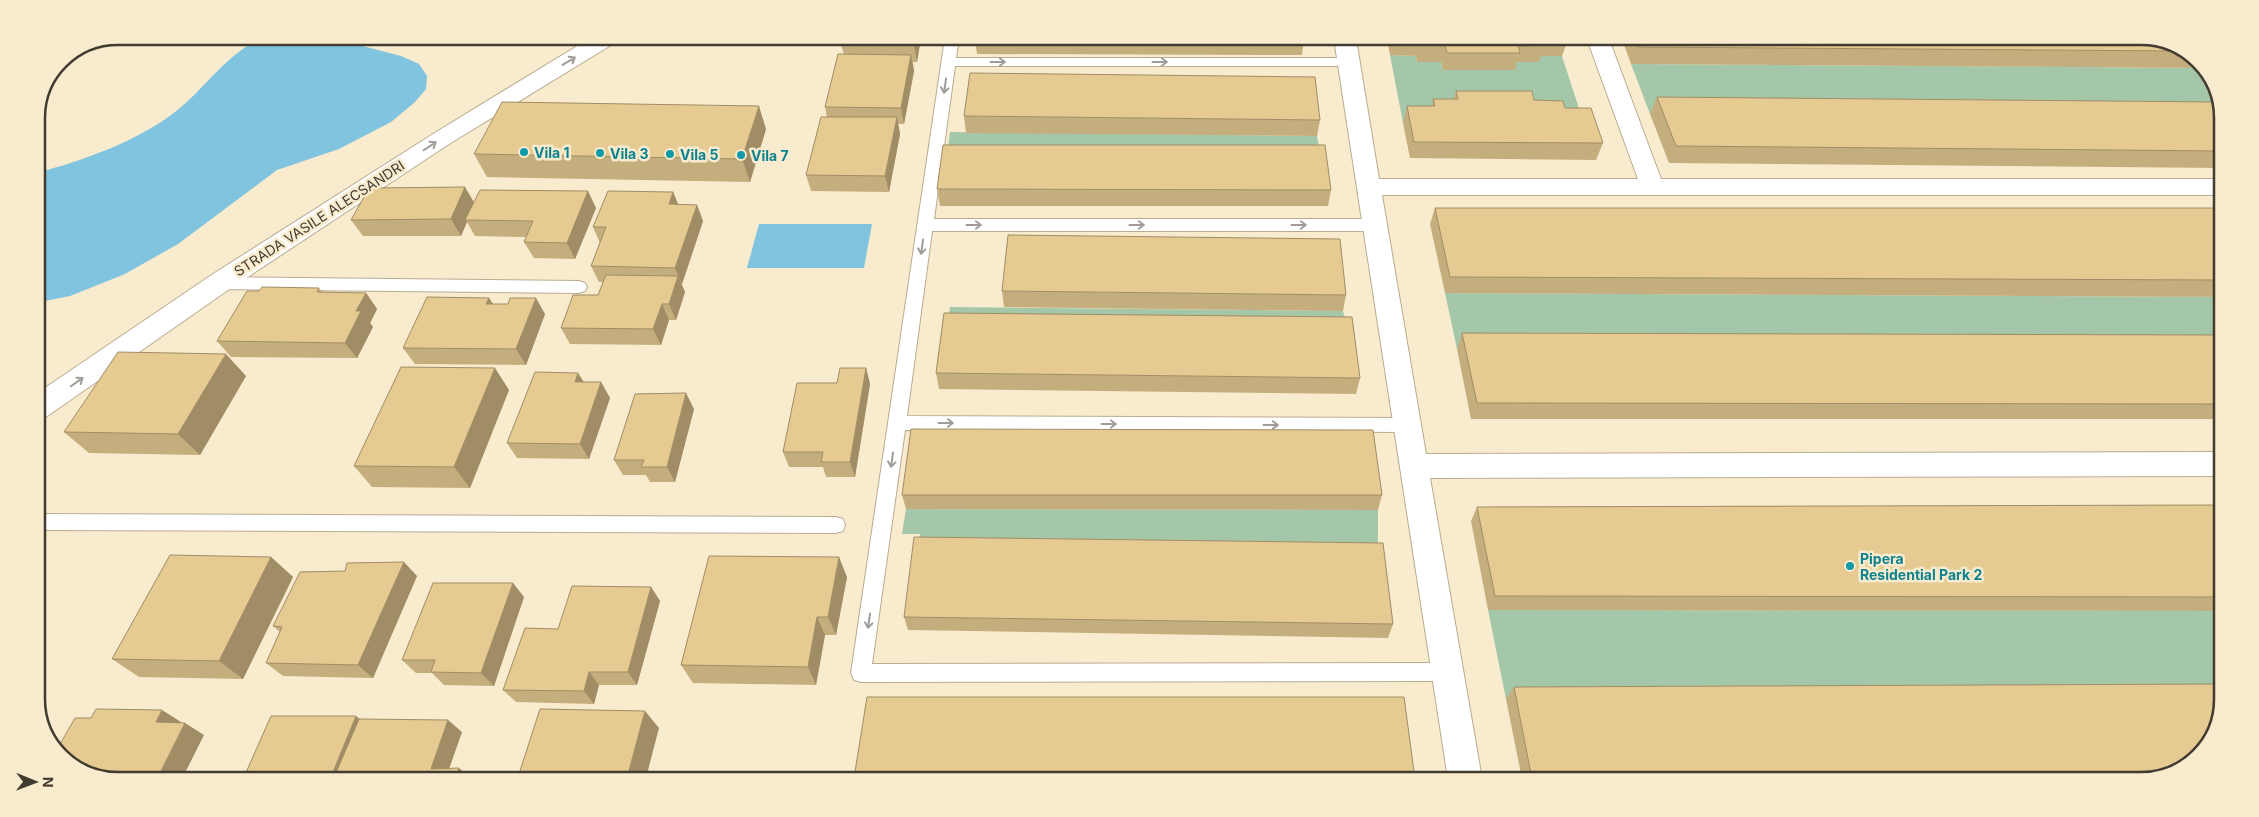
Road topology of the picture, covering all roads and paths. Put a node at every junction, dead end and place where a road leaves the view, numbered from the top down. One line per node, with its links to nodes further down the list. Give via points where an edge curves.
1 (595, 45): 11 (street, STRADA VASILE ALECSANDRI, one-way to 1, via 441,139)
2 (951, 45): 5 (lane)
3 (1600, 45): 6 (street)
4 (1347, 51): 5 (lane, one-way to 4); 7 (street)
5 (949, 62): 9 (lane, one-way to 9)
6 (1652, 186): 7 (street); 8 (street)
7 (1369, 187): 10 (street)
8 (2214, 189)
9 (926, 225): 10 (lane, one-way to 10); 14 (lane, one-way to 14)
10 (1375, 225): 15 (street)
11 (220, 283): 12 (lane); 13 (street, STRADA VASILE ALECSANDRI, one-way to 11)
12 (580, 287)
13 (45, 403)
14 (898, 423): 15 (lane, one-way to 15); 20 (lane, one-way to 20, via 861,673)
15 (1409, 426): 17 (street)
16 (2214, 464): 17 (street)
17 (1415, 466): 20 (street)
18 (45, 522): 19 (lane)
19 (836, 525)
20 (1447, 672): 21 (street)
21 (1463, 772)

